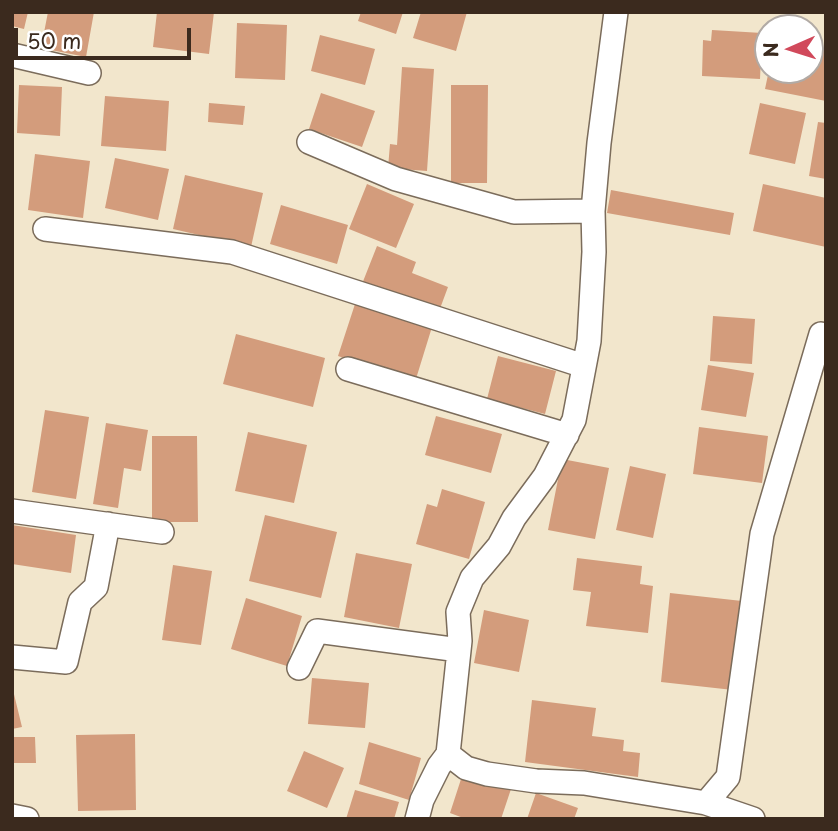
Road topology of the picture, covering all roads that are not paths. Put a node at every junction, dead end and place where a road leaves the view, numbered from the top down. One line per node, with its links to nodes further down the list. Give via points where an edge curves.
1 (616, 12): 5 (street)
2 (12, 55): 3 (street)
3 (89, 73)
4 (309, 142): 5 (street, via 396,179 514,212)
5 (593, 211): 8 (street, via 589,341)
6 (45, 229): 8 (street, via 232,253)
7 (821, 334): 18 (street, via 762,534 728,777)
8 (584, 366): 10 (street)
9 (348, 369): 10 (street)
10 (567, 435): 14 (street, via 499,546 472,578 458,612)
11 (12, 511): 12 (street)
12 (108, 524): 13 (street); 15 (street, via 96,587 80,602 66,662)
13 (162, 532)
14 (458, 650): 16 (street, via 317,631); 17 (street)
15 (12, 657)
16 (299, 668)
17 (448, 754): 18 (street, via 466,768 487,774 584,783); 21 (street, via 422,800)
18 (706, 803): 22 (street)
19 (12, 816): 20 (street)
20 (27, 819)
21 (417, 819)
22 (753, 819)

